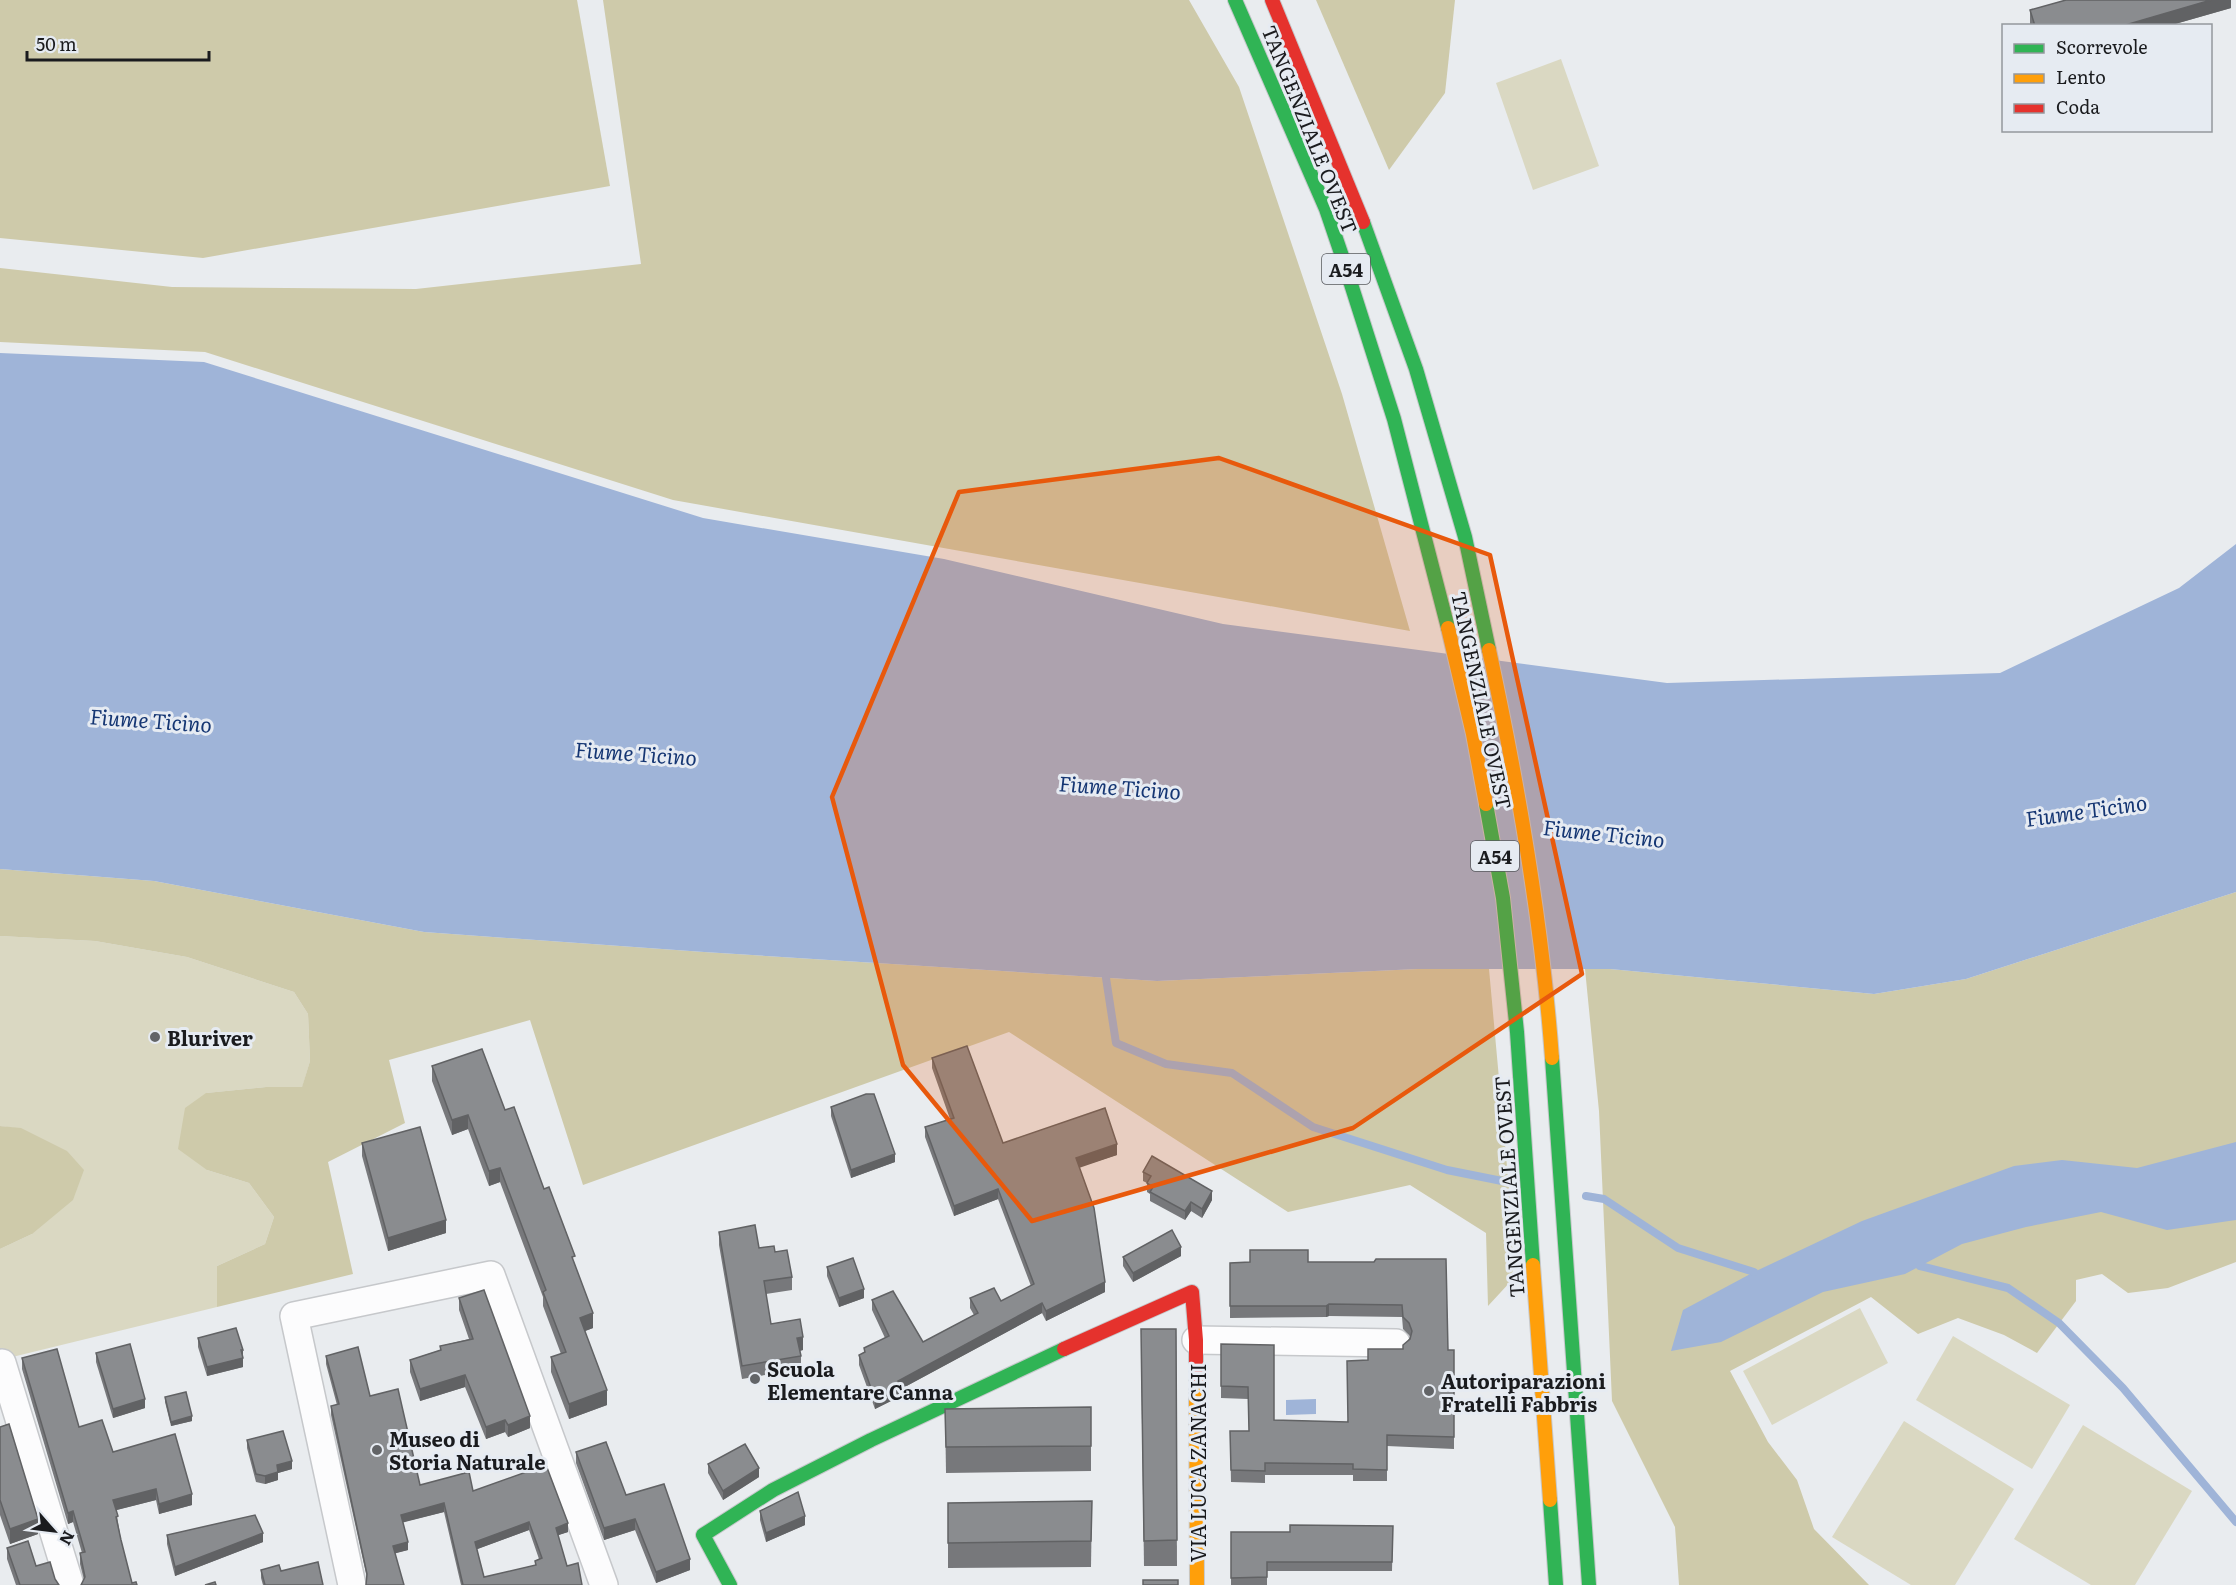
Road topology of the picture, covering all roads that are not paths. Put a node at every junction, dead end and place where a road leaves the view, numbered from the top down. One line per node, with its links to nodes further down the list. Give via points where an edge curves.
1 (1235, 0): 11 (main road, TANGENZIALE OVEST / A54, via 1326,209 1394,419 1473,734 1503,898 1517,1032)
2 (1272, 0): 12 (main road, TANGENZIALE OVEST / A54, via 1356,202 1416,369 1465,537 1505,722 1537,916 1550,1036)
3 (1196, 1340): 4 (street, VIA LUCA ZANACHI); 9 (main road, VIA LUCA ZANACHI, via 1192,1292 871,1440 773,1490 703,1535); 10 (main road, VIA LUCA ZANACHI)
4 (1396, 1343)
5 (3, 1363): 6 (street)
6 (70, 1585)
7 (352, 1585): 8 (street, via 294,1316 491,1275)
8 (604, 1585)
9 (730, 1585)
10 (1197, 1585)
11 (1556, 1585)
12 (1589, 1585)

